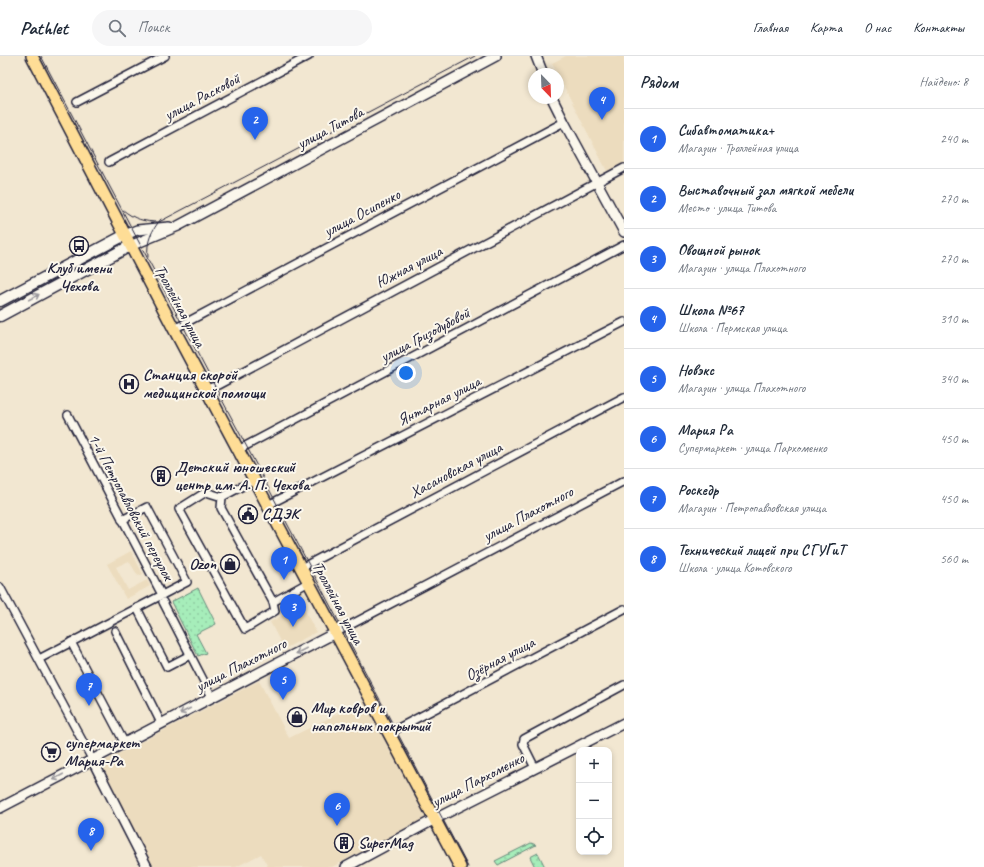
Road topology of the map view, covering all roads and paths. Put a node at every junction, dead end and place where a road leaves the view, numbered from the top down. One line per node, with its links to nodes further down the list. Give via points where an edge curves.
1 (32, 56): 15 (main road, Троллейная улица)
2 (164, 56): 7 (street)
3 (309, 56): 10 (street, улица Расковой)
4 (496, 56): 13 (street, улица Титова)
5 (536, 56): 6 (street)
6 (541, 68)
7 (77, 102)
8 (555, 104): 9 (street)
9 (564, 122): 12 (street); 21 (street, улица Осипенко)
10 (109, 162)
11 (624, 168): 12 (street, Южная улица)
12 (597, 182): 14 (street); 22 (street, Южная улица, via 218,385)
13 (178, 226): 15 (street, улица Титова, via 137,230); 17 (street, улица Титова)
14 (624, 232)
15 (125, 235): 17 (main road, Троллейная улица); 18 (main road, улица Титова)
16 (624, 245): 25 (street, улица Гризодубовой)
17 (130, 246): 19 (main road, улица Титова, one-way to 17); 21 (main road, Троллейная улица)
18 (0, 301)
19 (0, 316)
20 (624, 322): 29 (street, Янтарная улица)
21 (174, 329): 22 (main road, Троллейная улица)
22 (206, 389): 25 (main road, Троллейная улица)
23 (624, 397): 31 (street, Хасановская улица)
24 (68, 415): 30 (street, 1-й Петропавловский переулок)
25 (238, 450): 26 (main road, Троллейная улица)
26 (254, 480): 28 (street); 29 (main road, Троллейная улица)
27 (624, 481): 39 (street, улица Плахотного)
28 (222, 497): 35 (street, via 221,508); 35 (street, via 206,492 179,508 245,629 275,611)
29 (268, 506): 31 (main road, Троллейная улица)
30 (122, 520): 34 (street, 1-й Петропавловский переулок); 34 (street, via 147,507 187,582)
31 (301, 568): 32 (main road, Троллейная улица)
32 (309, 582): 35 (street); 39 (main road, Троллейная улица)
33 (0, 587): 42 (street)
34 (162, 599): 36 (street, 1-й Петропавловский переулок); 41 (street, 1-й Петропавловский переулок)
35 (273, 602)
36 (137, 608): 40 (street, 1-й Петропавловский переулок); 41 (street, via 167,667)
37 (624, 609): 47 (street, Озёрная улица)
38 (115, 631): 45 (street)
39 (335, 633): 44 (street, улица Плахотного, one-way to 44); 47 (main road, Троллейная улица)
40 (71, 642): 42 (street, 1-й Петропавловский переулок); 48 (street)
41 (190, 655): 44 (street, 1-й Петропавловский переулок)
42 (39, 659): 49 (street)
43 (624, 685): 50 (street, via 524,739 523,744)
44 (212, 697): 45 (street, улица Плахотного, one-way to 45)
45 (161, 723): 48 (street, улица Плахотного)
46 (624, 723): 50 (street, улица Пархоменко)
47 (389, 733): 52 (main road, Троллейная улица)
48 (124, 742): 49 (street, улица Плахотного)
49 (92, 759): 51 (street, улица Плахотного, one-way to 51); 53 (street)
50 (535, 768): 52 (street, улица Пархоменко)
51 (0, 808)
52 (434, 819): 54 (street, улица Пархоменко); 55 (main road, Троллейная улица)
53 (147, 867)
54 (346, 867)
55 (460, 867)

